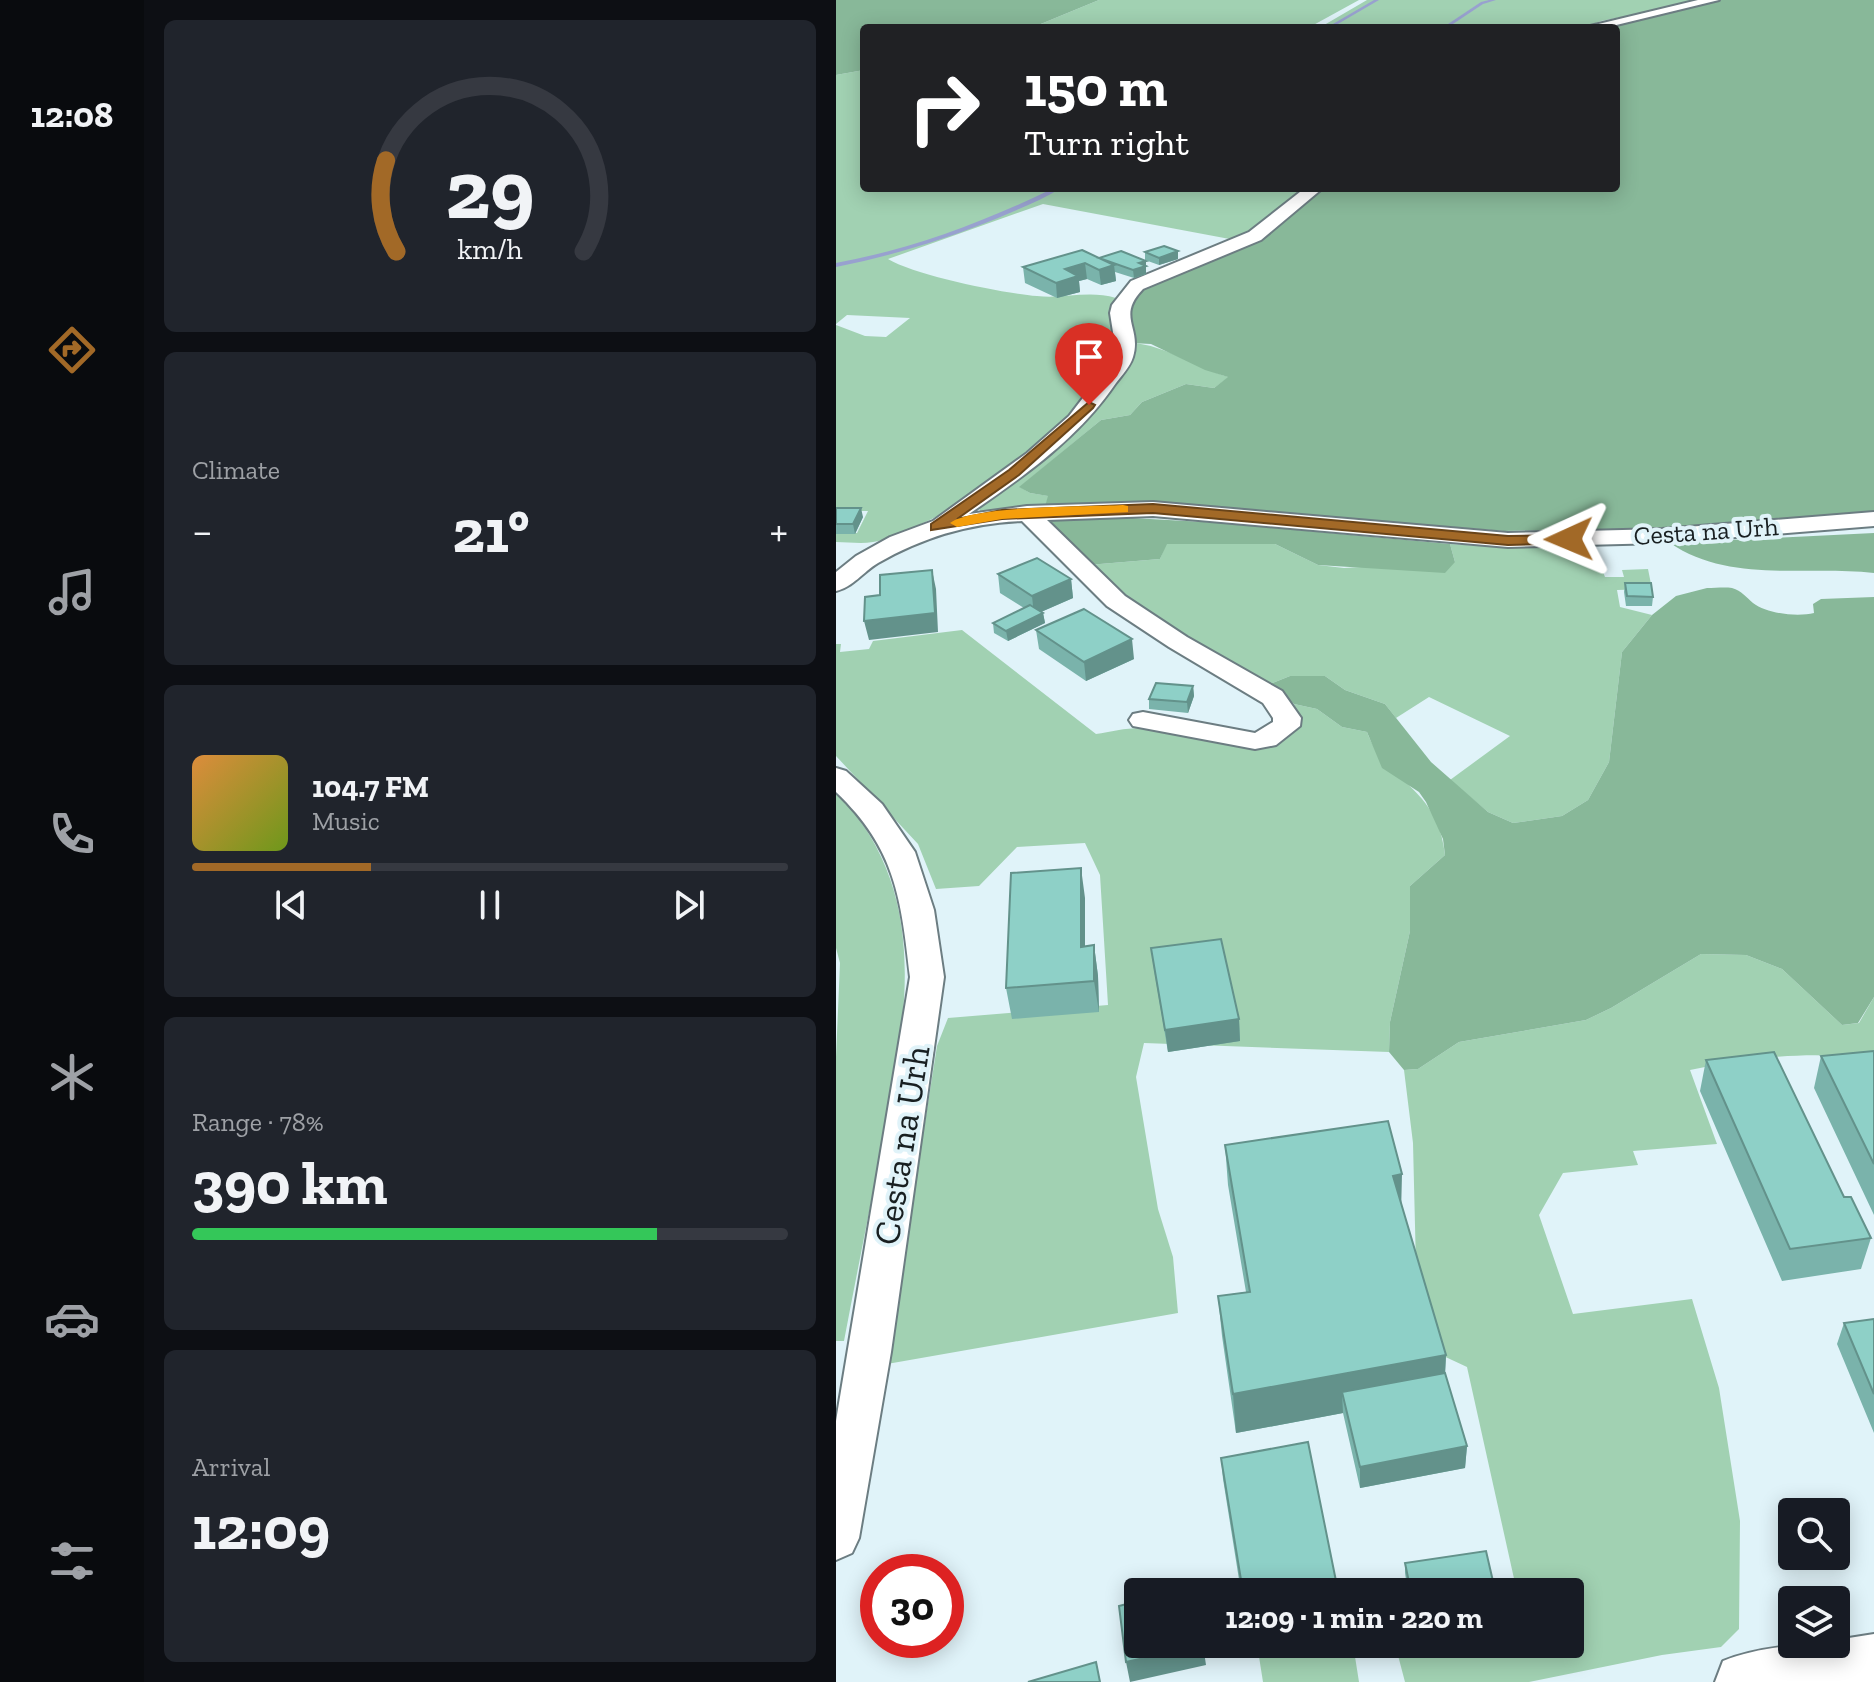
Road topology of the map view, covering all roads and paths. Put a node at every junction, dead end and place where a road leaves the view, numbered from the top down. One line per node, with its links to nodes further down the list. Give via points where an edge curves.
1 (1713, 0): 2 (street)
2 (1606, 24)
3 (1310, 192): 6 (street, via 1255,236 1137,285 1123,297 1118,307 1123,357 1103,390 1014,473)
4 (1027, 513): 5 (street, Cesta na Urh, via 1153,509 1508,540 1662,536); 6 (street, Cesta na Urh); 8 (street, via 1116,601 1273,697 1287,718 1276,734 1255,741)
5 (1874, 519)
6 (936, 527): 7 (street, Cesta na Urh, via 864,561)
7 (836, 584)
8 (1143, 720)
9 (836, 777): 10 (street, Cesta na Urh, via 872,810 900,852 918,910 927,977)
10 (836, 1538)
11 (1874, 1663): 12 (street)
12 (1744, 1682)

